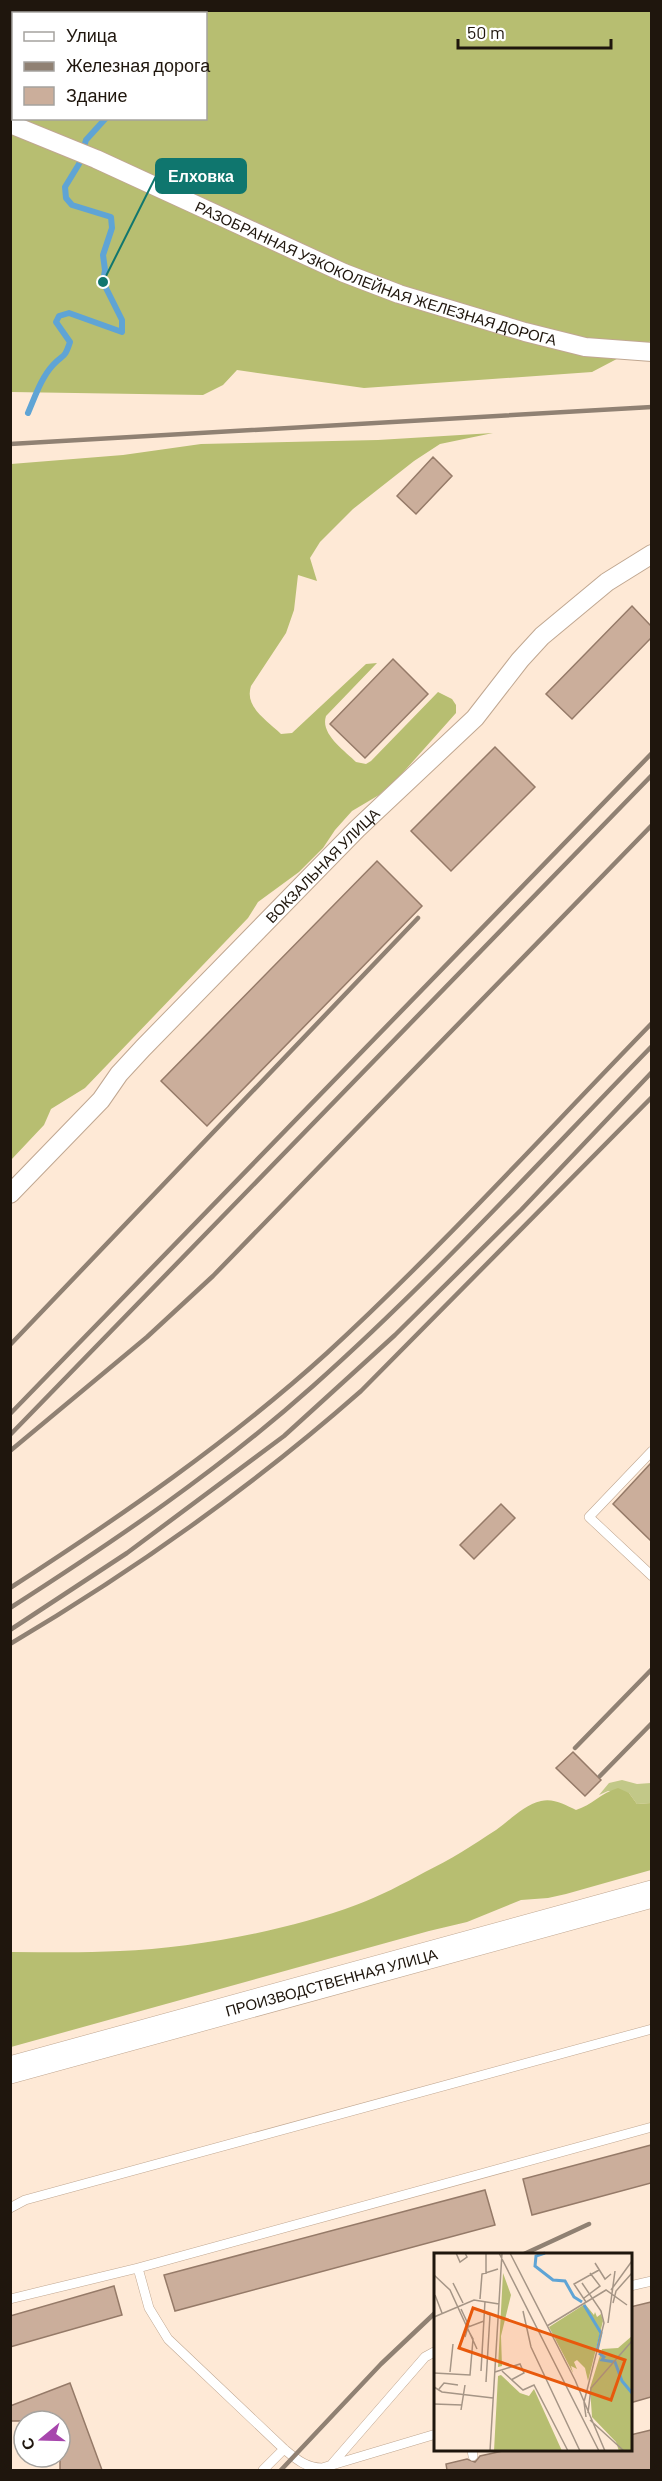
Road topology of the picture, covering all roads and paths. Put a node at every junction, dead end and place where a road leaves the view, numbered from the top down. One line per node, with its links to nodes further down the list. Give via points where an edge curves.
1 (10, 124): 2 (street, РАЗОБРАННАЯ УЗКОКОЛЕЙНАЯ ЖЕЛЕЗНАЯ ДОРОГА, via 399,294 575,344)
2 (651, 352)
3 (651, 554): 4 (street, ВОКЗАЛЬНАЯ УЛИЦА, via 607,582 542,636 475,718 357,829 159,1031 101,1100)
4 (10, 1194)
5 (651, 1451): 6 (lane, via 590,1517)
6 (651, 1576)
7 (651, 1893): 9 (main road, ПРОИЗВОДСТВЕННАЯ УЛИЦА)
8 (651, 2029): 11 (lane, via 25,2200)
9 (10, 2070)
10 (651, 2127): 12 (lane)
11 (10, 2208)
12 (138, 2268): 15 (lane); 18 (lane, via 150,2308 168,2339)
13 (651, 2280): 14 (lane)
14 (632, 2285)
15 (11, 2296)
16 (434, 2352): 19 (lane, via 425,2357)
17 (434, 2434): 19 (lane)
18 (284, 2449): 19 (lane, via 312,2468); 20 (lane)
19 (332, 2464)
20 (263, 2470)

